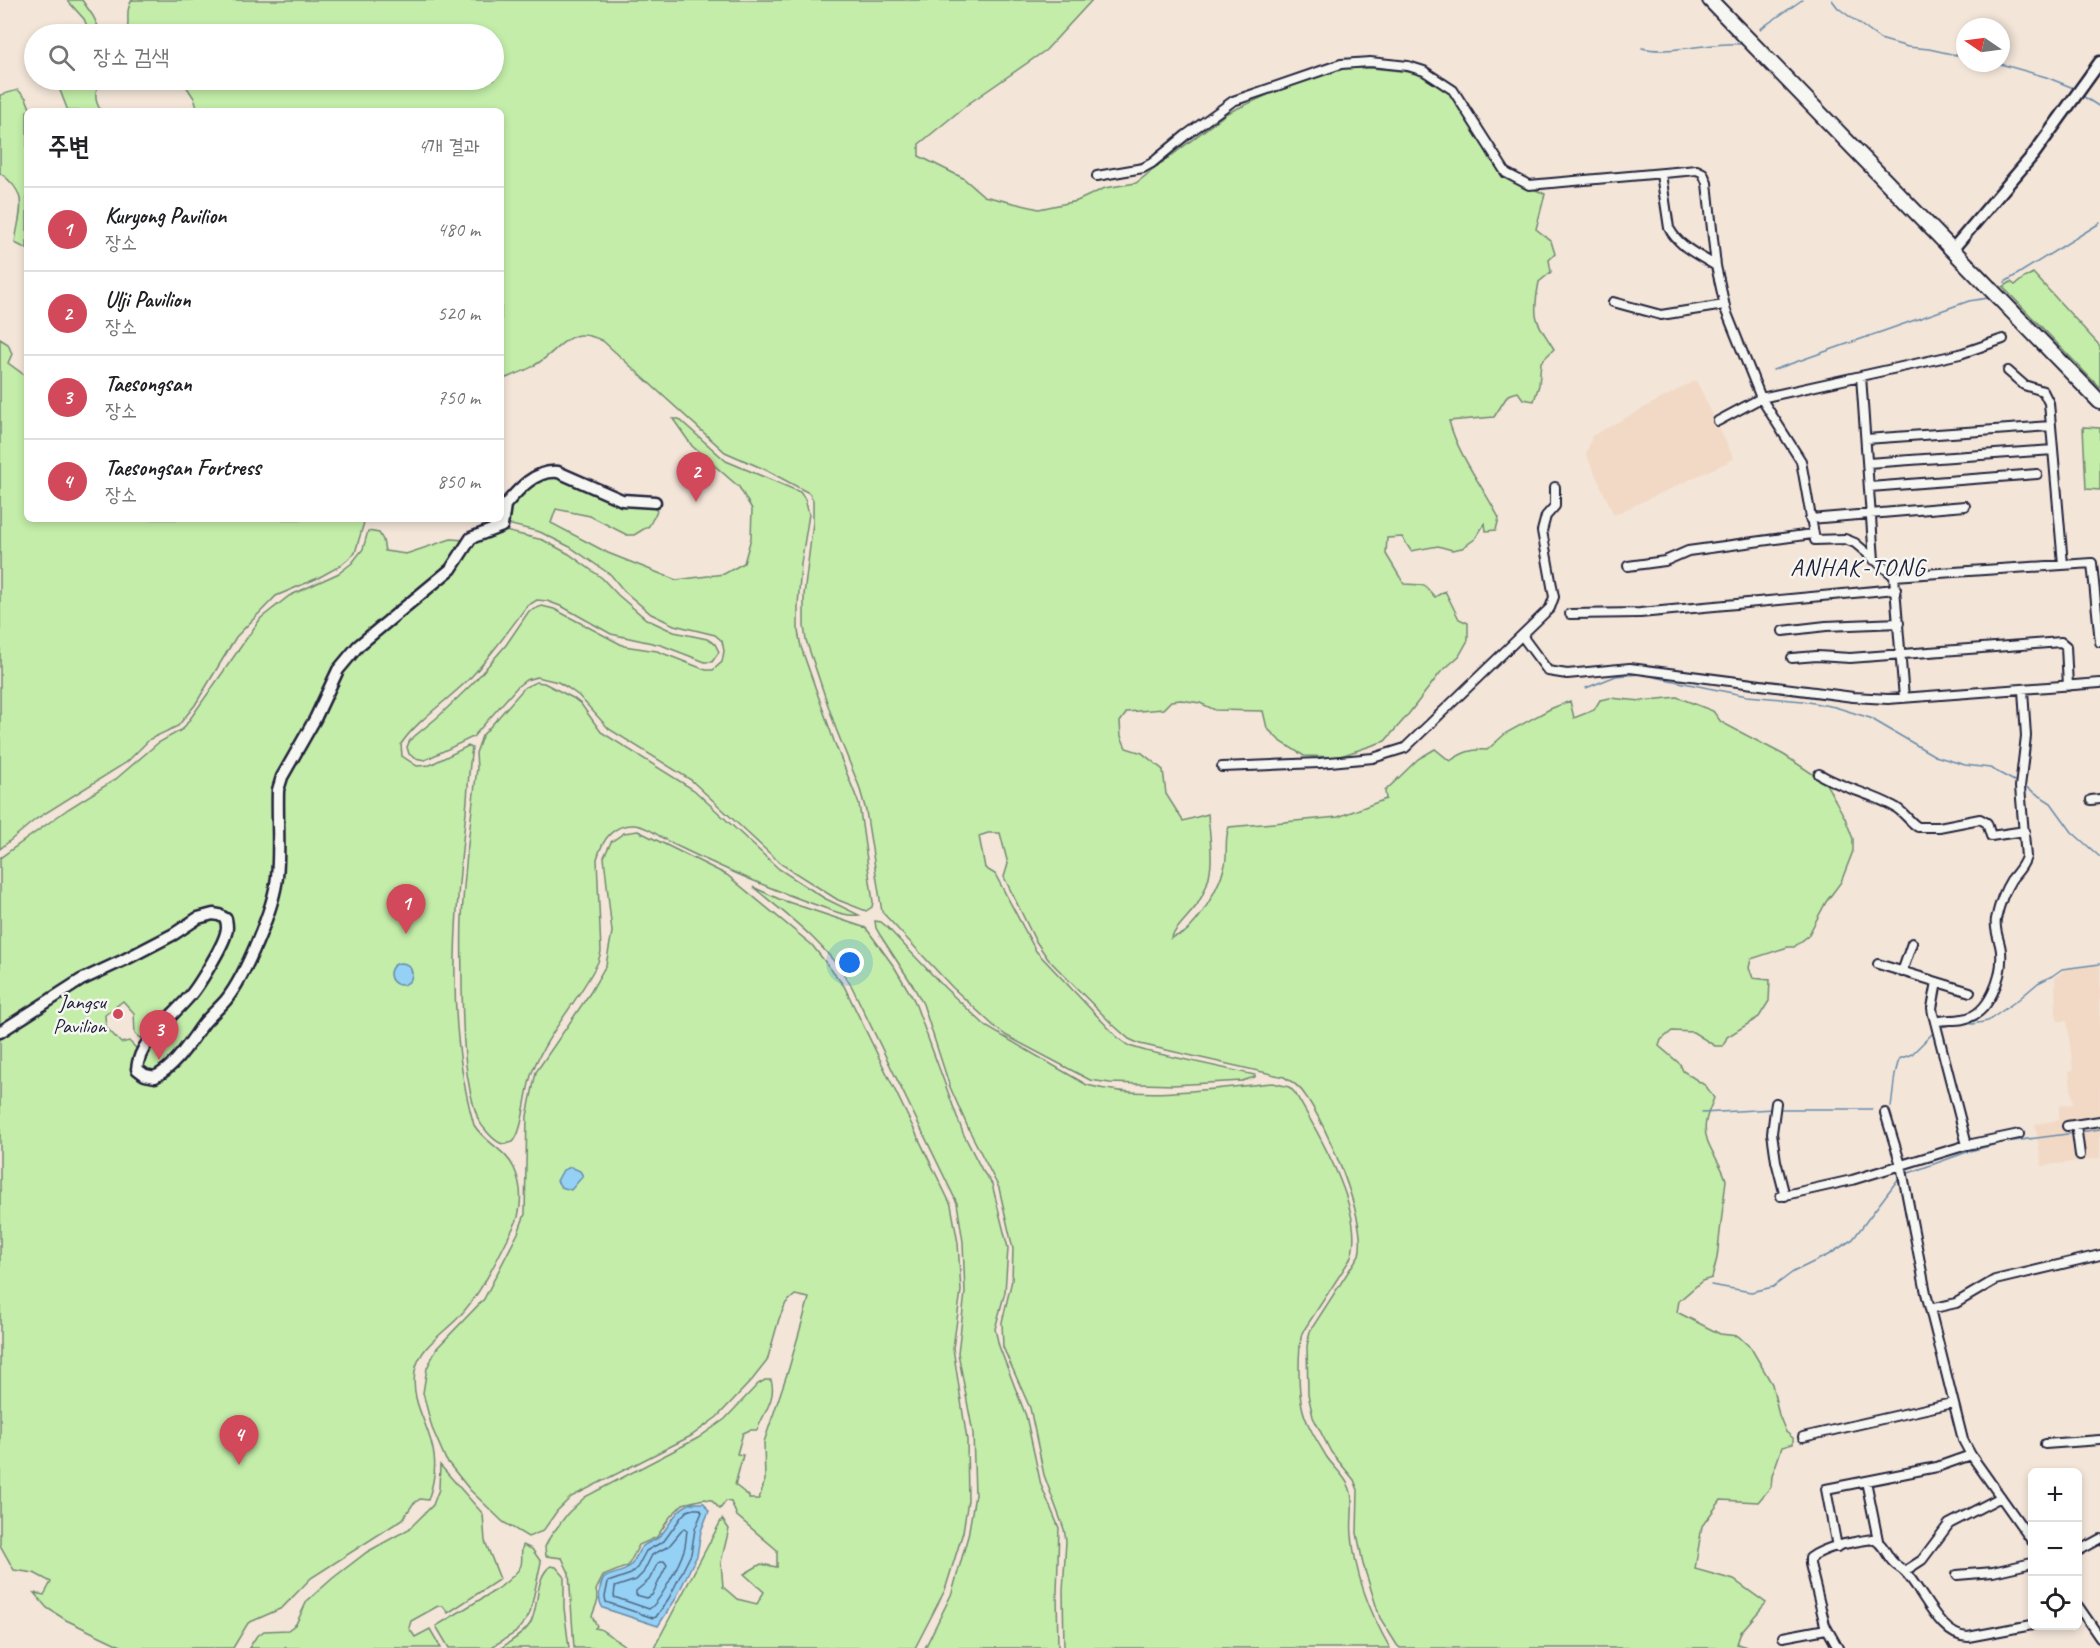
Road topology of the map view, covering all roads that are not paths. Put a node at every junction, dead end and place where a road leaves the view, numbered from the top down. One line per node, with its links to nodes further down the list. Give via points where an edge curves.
1 (1710, 0): 13 (highway)
2 (1720, 0): 6 (highway)
3 (2100, 62): 6 (street, via 2033,155)
4 (1661, 174): 5 (street, via 1530,185 1506,173 1453,90 1424,71 1370,62 1341,64 1233,101 1143,168); 7 (street, via 1672,235); 7 (street, via 1697,170 1703,173)
5 (1097, 176)
6 (1957, 244): 14 (highway)
7 (1716, 266): 9 (street)
8 (1613, 302): 9 (street, via 1661,315)
9 (1724, 305): 15 (street)
10 (2002, 339): 12 (street, via 1960,354)
11 (2008, 371): 19 (street, via 2024,385 2043,391 2049,403)
12 (1861, 376): 15 (street); 20 (street)
13 (2081, 382): 16 (highway); 17 (highway)
14 (2100, 393)
15 (1761, 398): 18 (street); 30 (street, via 1801,461)
16 (2100, 402)
17 (2100, 413)
18 (1718, 421)
19 (2051, 426): 20 (street); 21 (street)
20 (1866, 439): 22 (street)
21 (2053, 450): 22 (street); 34 (street)
22 (1868, 463): 25 (street)
23 (2037, 474): 25 (street)
24 (1555, 487): 41 (street, via 1555,506 1546,516 1542,531 1554,597 1550,608)
25 (1870, 487): 29 (street)
26 (655, 502): 28 (street, via 622,500 558,472 548,472 533,479 505,505)
27 (1965, 506): 29 (street)
28 (504, 512)
29 (1872, 513): 30 (street); 33 (street)
30 (1810, 519): 32 (street)
31 (503, 522): 58 (street, via 502,526 471,538 451,569 358,646 338,670 278,790 277,877 259,936 237,983 179,1058 155,1077 137,1069 138,1056 189,998 222,944 228,926 219,915 198,918 81,980)
32 (1812, 534): 33 (street, via 1815,540 1845,539 1855,543); 35 (street, via 1688,551 1665,561)
33 (1874, 560): 36 (street)
34 (2063, 564): 36 (street); 42 (street, via 2092,563)
35 (1628, 566)
36 (1894, 576): 37 (street)
37 (1896, 590): 38 (street, via 1640,613); 39 (street)
38 (1570, 614)
39 (1899, 623): 40 (street); 43 (street)
40 (1783, 631)
41 (1524, 634): 48 (street, via 1540,662 1556,674 1630,668 1853,697); 49 (street, via 1405,748 1373,758)
42 (2100, 642)
43 (1901, 654): 44 (street); 46 (street, via 2061,642 2066,646); 48 (street)
44 (1792, 658)
45 (2100, 683): 46 (street)
46 (2068, 686): 47 (street)
47 (2023, 690): 48 (street); 51 (street, via 2026,736 2021,784)
48 (1904, 698)
49 (1222, 767)
50 (1819, 774): 51 (street, via 1894,806 1918,827 1980,819 1991,836)
51 (2025, 831): 57 (street, via 2023,867 2004,892 1996,920 2000,968 1987,1004 1963,1019)
52 (1912, 943): 54 (street)
53 (1878, 964): 54 (street)
54 (1902, 972): 55 (street)
55 (1937, 982): 56 (street); 57 (street, via 1932,1008)
56 (1970, 992)
57 (1935, 1022): 63 (street)
58 (0, 1032)
59 (1776, 1103): 65 (street, via 1772,1134 1783,1196)
60 (1885, 1113): 65 (street)
61 (2100, 1121): 64 (street, via 2074,1129)
62 (2019, 1134): 63 (street)
63 (1966, 1145): 65 (street)
64 (2080, 1155)
65 (1900, 1165): 67 (street)
66 (2100, 1255): 67 (street, via 1995,1280 1956,1303)
67 (1930, 1309): 68 (street)
68 (1952, 1403): 69 (street); 72 (street)
69 (1803, 1437)
70 (2100, 1440): 71 (street)
71 (2045, 1444)
72 (1971, 1455): 73 (street, via 1937,1467); 74 (street)
73 (1866, 1481): 77 (street); 78 (street, via 1826,1489)
74 (2001, 1497): 75 (street); 81 (street, via 1949,1524 1922,1560)
75 (2028, 1535)
76 (2100, 1539): 79 (street)
77 (1878, 1540): 78 (street); 81 (street, via 1894,1563)
78 (1837, 1546): 85 (street, via 1817,1553 1809,1561)
79 (2082, 1549)
80 (2028, 1564): 82 (street)
81 (1905, 1571): 84 (street, via 1953,1634 1960,1637)
82 (1957, 1575)
83 (2082, 1616): 87 (street)
84 (2028, 1626)
85 (1826, 1629): 86 (street); 88 (street)
86 (1783, 1637)
87 (2100, 1638)
88 (1839, 1648)

